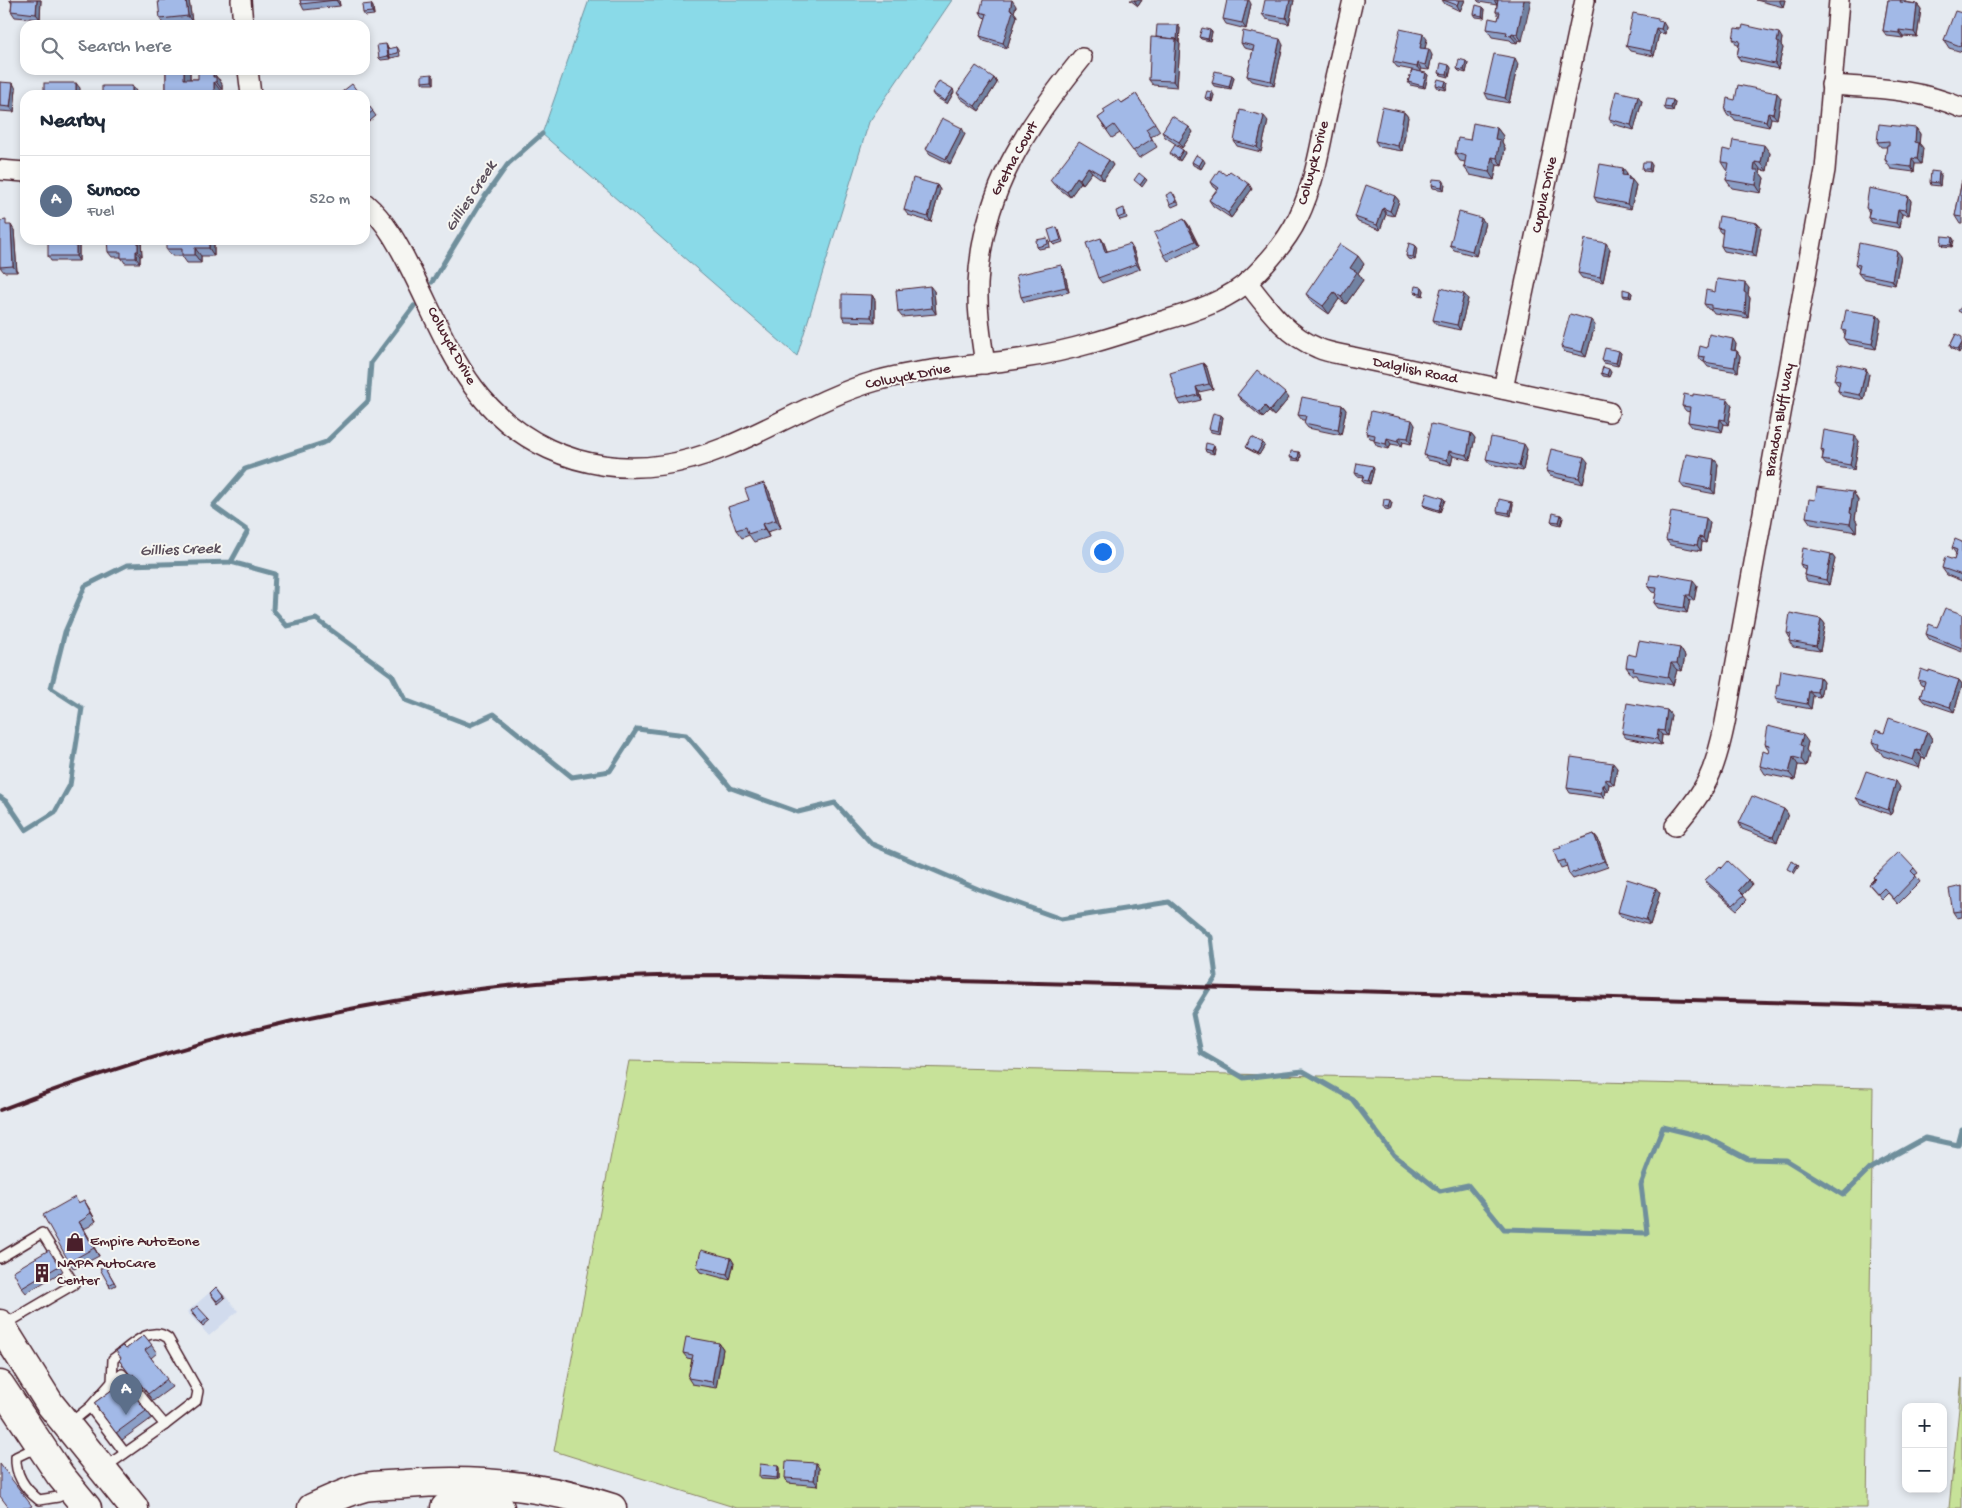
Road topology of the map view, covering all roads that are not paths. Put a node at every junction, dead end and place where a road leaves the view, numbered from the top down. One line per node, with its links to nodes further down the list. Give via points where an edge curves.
1 (241, 0): 5 (street)
2 (1353, 0): 14 (street, Colwyck Drive, via 1312,182 1298,219 1282,244)
3 (1585, 0): 16 (street, Cupula Drive)
4 (1838, 0): 8 (street, Brandon Bluff Way)
5 (243, 20)
6 (1082, 58): 15 (street, Gretna Court, via 1052,95 1017,149 992,202 980,252 978,286)
7 (249, 75): 9 (street)
8 (1831, 85): 10 (street, via 1905,90); 18 (street, Brandon Bluff Way, via 1826,170 1720,746 1707,783 1696,802)
9 (250, 90)
10 (1962, 108)
11 (0, 170): 12 (street)
12 (20, 172)
13 (370, 207): 15 (street, Colwyck Drive, via 396,242 441,335 475,390 500,418 526,437 580,460 608,466 639,467 662,466 696,458 852,389 900,376)
14 (1247, 282): 15 (street, Colwyck Drive, via 1190,312 1126,333 1063,350); 16 (street, Dalglish Road, via 1289,332 1319,348)
15 (984, 364)
16 (1503, 389): 17 (street, Dalglish Road)
17 (1609, 412)
18 (1675, 826)
19 (0, 1258): 20 (lane, via 42,1233 74,1284)
20 (1, 1325): 24 (main road, via 36,1383)
21 (112, 1382): 23 (lane); 25 (lane, via 122,1374); 25 (lane, via 113,1359 149,1334 160,1333 168,1338 198,1391 196,1401)
22 (0, 1385): 26 (main road)
23 (90, 1407): 24 (lane); 27 (lane)
24 (67, 1425): 28 (main road)
25 (165, 1425): 27 (lane)
26 (39, 1446): 29 (main road); 29 (lane, via 16,1457 16,1468 27,1490 39,1500 58,1497)
27 (125, 1453): 28 (lane)
28 (102, 1470): 30 (main road)
29 (80, 1500)
30 (134, 1508)
31 (312, 1508): 34 (main road, via 366,1487 449,1481 544,1489)
32 (445, 1508): 33 (main road)
33 (500, 1508)
34 (612, 1508)

